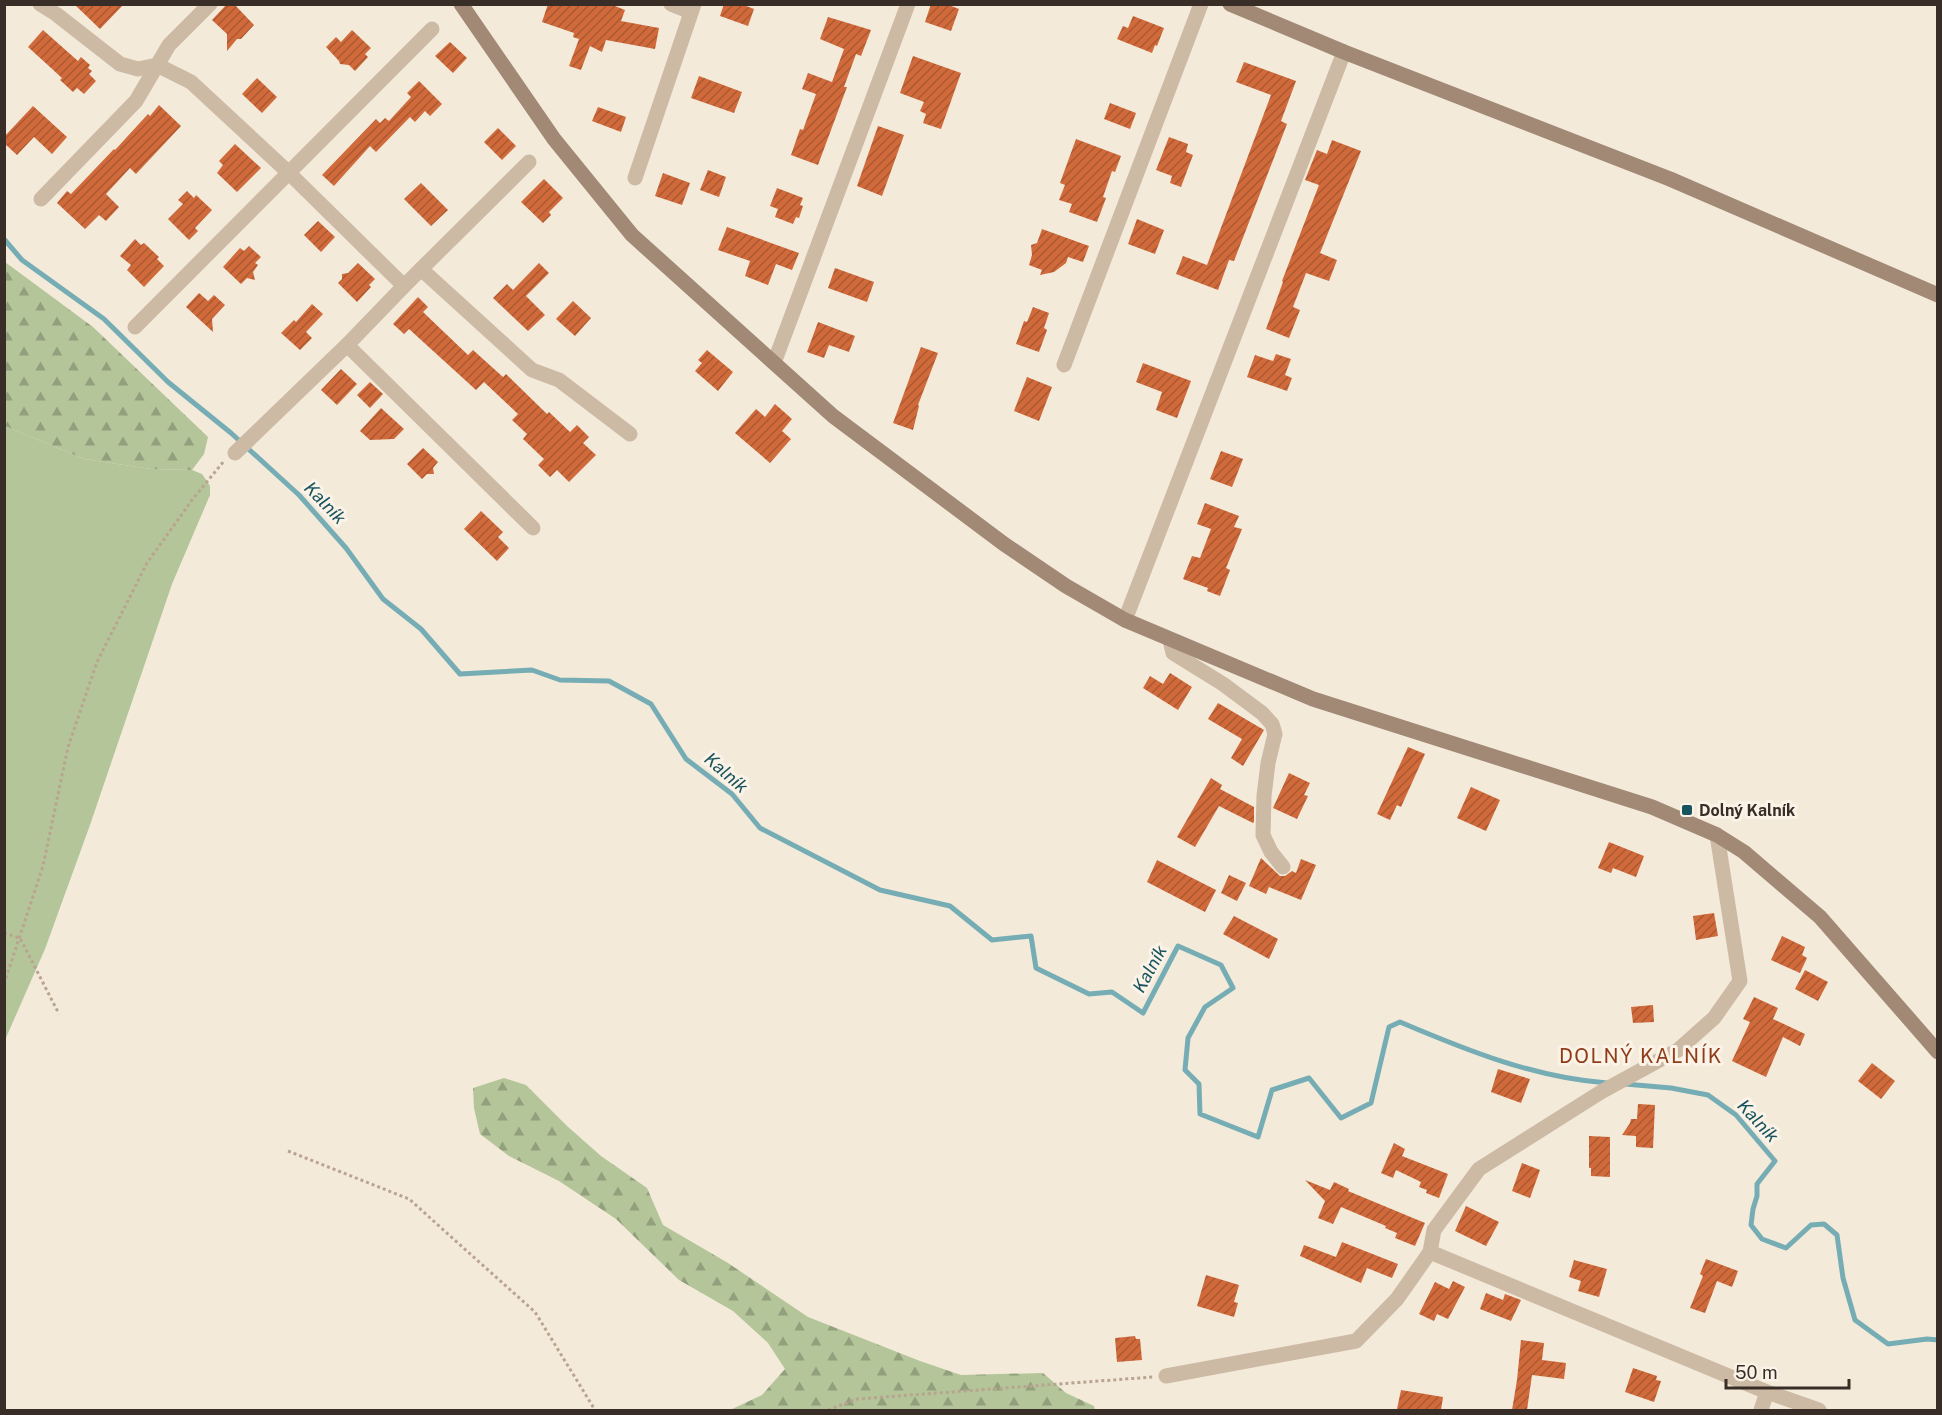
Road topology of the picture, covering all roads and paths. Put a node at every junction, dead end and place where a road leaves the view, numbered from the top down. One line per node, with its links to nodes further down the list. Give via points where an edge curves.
1 (40, 4): 11 (street, via 120,64 138,69)
2 (210, 4): 11 (street, via 169,45)
3 (461, 4): 21 (street, via 554,139 632,235)
4 (672, 4): 8 (street)
5 (908, 4): 21 (street)
6 (1201, 4): 22 (street)
7 (1230, 4): 10 (street)
8 (693, 8): 14 (street)
9 (432, 28): 13 (street)
10 (1344, 52): 18 (street, via 1670,179); 26 (street)
11 (157, 64): 13 (street, via 190,81); 15 (street, via 136,101)
12 (529, 162): 16 (street)
13 (288, 172): 17 (street); 19 (street)
14 (635, 178)
15 (41, 199)
16 (421, 269): 17 (street); 23 (street, via 532,370 559,380)
17 (404, 286): 20 (street)
18 (1938, 295)
19 (135, 327)
20 (347, 345): 24 (street); 25 (street)
21 (774, 363): 26 (street, via 833,416 1004,544)
22 (1065, 365)
23 (630, 434)
24 (235, 453): 31 (path, via 221,465 147,562 97,662 68,747 44,866)
25 (533, 528)
26 (1125, 620): 27 (street)
27 (1170, 640): 28 (street, via 1313,699 1652,807); 29 (street, via 1173,653 1223,684 1272,724 1275,734 1264,796 1263,835)
28 (1718, 835): 34 (street, via 1821,917); 36 (street, via 1740,981 1714,1018 1678,1050 1600,1092 1479,1169 1434,1230)
29 (1283, 867)
30 (4, 933): 31 (path)
31 (20, 938): 32 (path); 33 (path)
32 (4, 984)
33 (59, 1014)
34 (1938, 1052)
35 (288, 1150): 39 (path, via 409,1199 534,1312)
36 (1430, 1252): 37 (street, via 1396,1299 1356,1341); 38 (street)
37 (1166, 1376): 40 (path, via 858,1399)
38 (1767, 1392): 41 (street); 42 (street)
39 (595, 1410)
40 (828, 1410)
41 (1761, 1410)
42 (1819, 1410)

